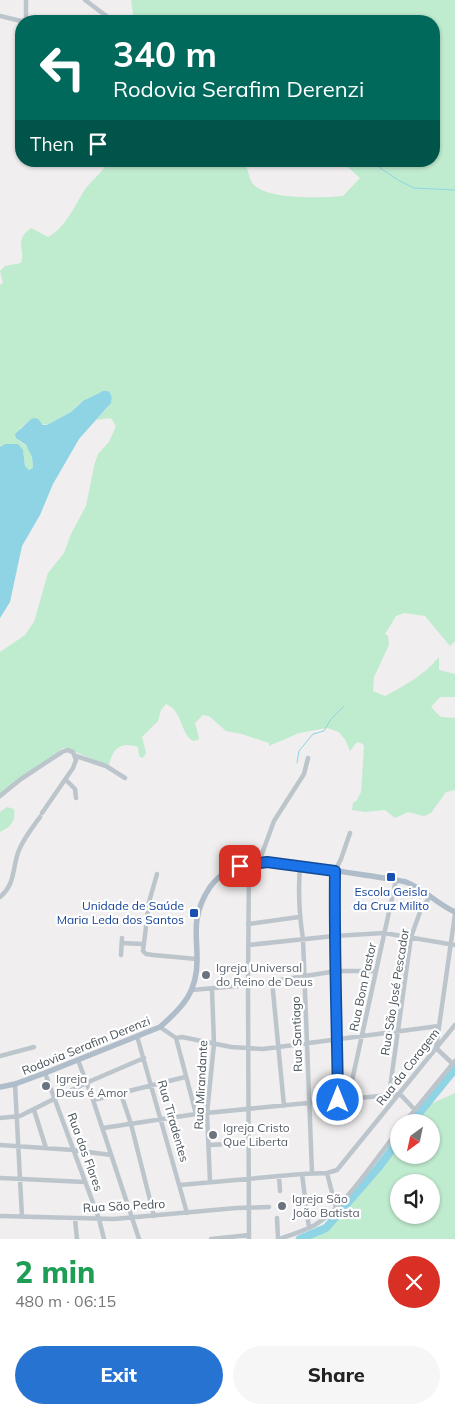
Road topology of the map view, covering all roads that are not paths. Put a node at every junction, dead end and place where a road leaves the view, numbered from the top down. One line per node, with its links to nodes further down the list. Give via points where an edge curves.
1 (26, 0): 3 (street)
2 (85, 0): 4 (street)
3 (26, 15)
4 (105, 15)
5 (0, 16): 6 (street)
6 (15, 20)
7 (75, 754): 9 (street, via 106,766); 10 (street, via 75,764); 11 (street, via 67,750 62,752)
8 (308, 758): 14 (street, via 304,774 274,821)
9 (125, 778)
10 (66, 780): 12 (street, via 75,789); 21 (street, via 21,844 12,881)
11 (0, 796)
12 (76, 798)
13 (350, 833): 17 (street)
14 (259, 862): 15 (main road); 16 (main road)
15 (249, 863): 24 (street); 33 (main road, via 219,877 204,897 197,919)
16 (300, 866): 17 (main road); 23 (street, Rua Santiago)
17 (335, 871): 19 (main road); 26 (street)
18 (157, 874): 29 (street)
19 (396, 880): 20 (main road, via 414,885); 25 (street, Rua Bom Pastor)
20 (430, 896): 22 (main road); 27 (street, Rua São José Pescador, via 420,912)
21 (0, 897)
22 (455, 913): 31 (street)
23 (299, 917): 24 (street); 28 (street, Rua Santiago)
24 (248, 924): 30 (street)
25 (384, 933): 26 (street); 27 (street); 35 (street, Rua Bom Pastor)
26 (334, 936): 28 (street); 34 (street)
27 (412, 937): 31 (street); 44 (street, Rua São José Pescador)
28 (303, 939): 30 (street); 36 (street, Rua Santiago)
29 (142, 944): 32 (street, via 122,941); 33 (street, via 142,951 146,954)
30 (248, 945): 38 (street)
31 (453, 945): 42 (street)
32 (121, 955)
33 (197, 961): 40 (main road)
34 (336, 970): 35 (street); 36 (street); 49 (street)
35 (376, 971): 46 (street, Rua Bom Pastor)
36 (305, 976): 37 (street); 51 (street, Rua Santiago)
37 (272, 981): 38 (street); 55 (street)
38 (248, 985): 39 (street); 54 (street)
39 (212, 989): 40 (street); 50 (street, Rua Mirandante)
40 (192, 990): 41 (main road, Rodovia Serafim Derenzi, via 180,1009)
41 (160, 1027): 45 (main road, Rodovia Serafim Derenzi); 48 (street)
42 (439, 1028): 44 (street); 47 (street); 53 (street)
43 (454, 1028): 47 (street, Rua da Coragem)
44 (398, 1032): 46 (street); 68 (street, Rua São José Pescador)
45 (137, 1036): 57 (street, Rua Tiradentes); 58 (main road, Rodovia Serafim Derenzi)
46 (363, 1036): 49 (street); 70 (street, Rua Bom Pastor)
47 (445, 1036): 53 (street, Rua da Coragem)
48 (176, 1038): 50 (street); 61 (street)
49 (337, 1040): 51 (street); 72 (street)
50 (214, 1044): 54 (street); 78 (street, Rua Mirandante)
51 (308, 1044): 55 (street); 73 (street, Rua Santiago)
52 (34, 1047): 56 (street)
53 (436, 1048): 59 (street); 67 (street, Rua da Coragem)
54 (248, 1049): 55 (street); 76 (street)
55 (278, 1049): 74 (street)
56 (0, 1056)
57 (144, 1058): 62 (street); 65 (street, Rua Tiradentes)
58 (78, 1060): 60 (main road, Rodovia Serafim Derenzi); 62 (street)
59 (454, 1062): 77 (street)
60 (45, 1073): 63 (main road, Rodovia Serafim Derenzi); 69 (street, Rua das Flores)
61 (186, 1077): 65 (street); 79 (street)
62 (86, 1083): 69 (street); 71 (street)
63 (16, 1084): 64 (main road, Rodovia Serafim Derenzi); 82 (street)
64 (0, 1086)
65 (152, 1086): 66 (street); 83 (street, Rua Tiradentes)
66 (120, 1094): 71 (street); 84 (street)
67 (400, 1094): 68 (street); 77 (street); 95 (street, Rua da Coragem, via 340,1168)
68 (389, 1095): 70 (street)
69 (55, 1098): 75 (street); 92 (street, Rua das Flores)
70 (348, 1099): 72 (street)
71 (93, 1100): 85 (street)
72 (338, 1100): 73 (street)
73 (308, 1103): 74 (street); 94 (street, Rua Santiago)
74 (284, 1106): 76 (street)
75 (34, 1110): 82 (street); 91 (street)
76 (248, 1110): 78 (street); 87 (street)
77 (415, 1110): 80 (street)
78 (207, 1113): 79 (street); 90 (street, Rua Mirandante)
79 (196, 1114): 83 (street)
80 (412, 1114)
81 (0, 1118): 82 (street)
82 (17, 1118): 89 (street)
83 (162, 1119): 84 (street); 103 (street, Rua Tiradentes)
84 (131, 1124): 85 (street); 110 (street)
85 (102, 1128): 93 (street)
86 (390, 1141): 107 (street)
87 (248, 1143): 90 (street); 100 (street)
88 (0, 1145): 89 (street)
89 (20, 1145): 91 (street); 99 (street)
90 (209, 1145): 102 (street, Rua Mirandante)
91 (46, 1148): 92 (street)
92 (73, 1150): 93 (street); 101 (street, Rua das Flores)
93 (111, 1155): 112 (street)
94 (312, 1173): 95 (street); 96 (street)
95 (327, 1173): 107 (street)
96 (302, 1174): 97 (street); 116 (street)
97 (280, 1176): 100 (street); 104 (street)
98 (0, 1178): 99 (street)
99 (20, 1178): 101 (street); 111 (street)
100 (248, 1178): 102 (street); 105 (street)
101 (85, 1182): 115 (street, Rua das Flores)
102 (210, 1182): 103 (street)
103 (180, 1185): 108 (street, Rua Tiradentes)
104 (280, 1191)
105 (248, 1207): 106 (street, Rua São Pedro); 108 (street, Rua São Pedro); 117 (street)
106 (269, 1207)
107 (336, 1208): 116 (street)
108 (188, 1213): 110 (street, Rua São Pedro)
109 (0, 1216): 111 (street, Rua São Pedro)
110 (154, 1216): 112 (street, Rua São Pedro)
111 (22, 1217): 114 (street, Rua São Pedro)
112 (131, 1217): 115 (street, Rua São Pedro); 120 (street)
113 (277, 1218): 122 (street)
114 (75, 1219): 115 (street, Rua São Pedro); 118 (street)
115 (99, 1219): 119 (street, Rua das Flores)
116 (309, 1228): 122 (street)
117 (249, 1237): 121 (street)
118 (77, 1239)
119 (104, 1239)
120 (139, 1239)
121 (211, 1239)
122 (278, 1239)

